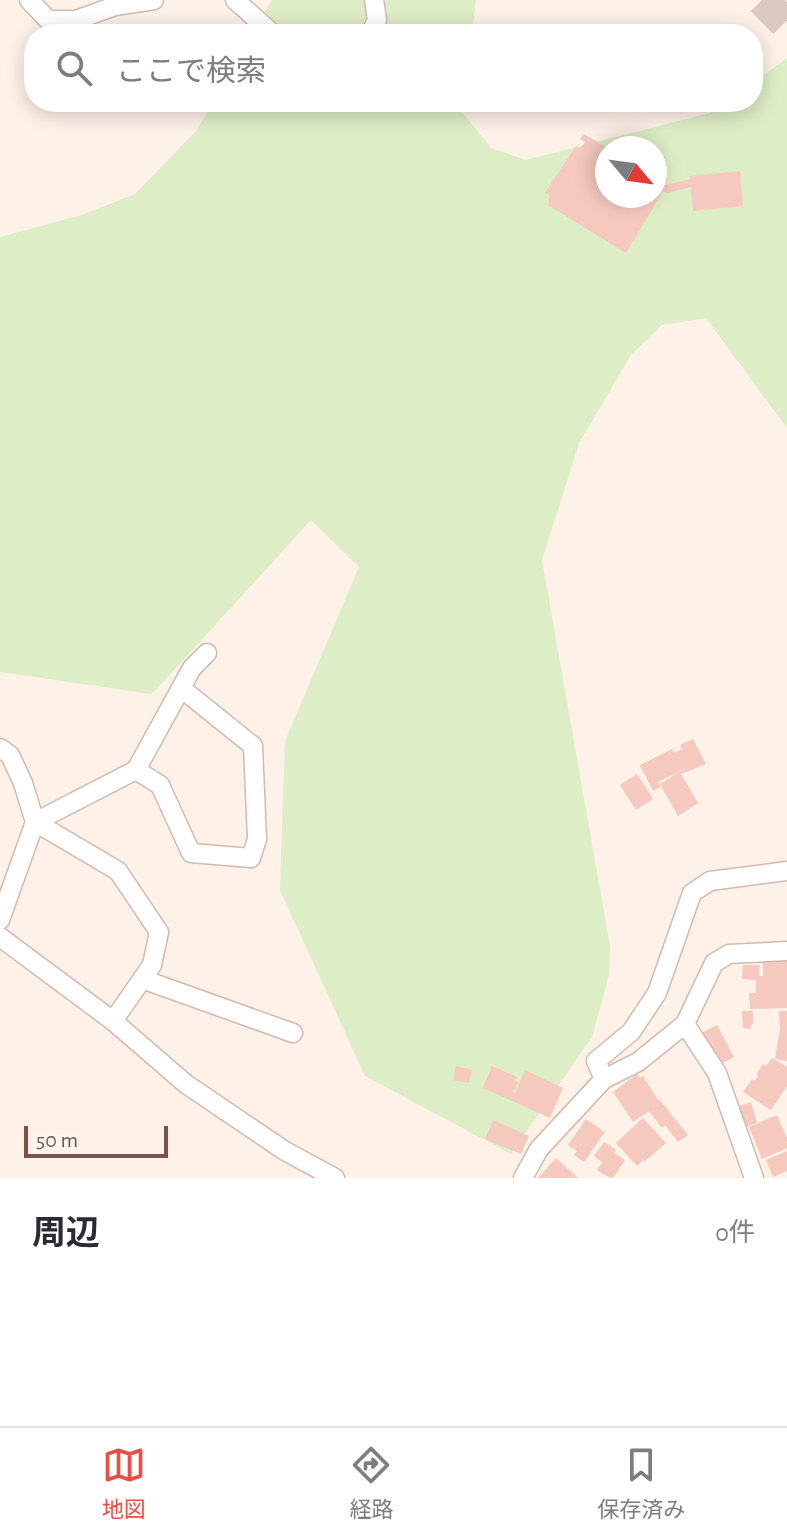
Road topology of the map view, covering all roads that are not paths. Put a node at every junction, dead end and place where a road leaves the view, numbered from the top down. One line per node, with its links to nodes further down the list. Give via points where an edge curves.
1 (29, 0): 2 (street, via 48,20 76,20)
2 (154, 0)
3 (235, 0): 5 (street)
4 (374, 0): 6 (street)
5 (262, 24)
6 (375, 24)
7 (207, 653): 8 (street)
8 (181, 688): 10 (street); 10 (street, via 253,746 257,839 251,858 191,853 160,785)
9 (0, 748): 11 (street, via 10,755)
10 (136, 770): 11 (street)
11 (35, 822): 13 (street); 16 (street, via 118,871 159,932 152,965)
12 (787, 871): 20 (street, via 710,881 692,893 657,993 631,1032 596,1061)
13 (0, 920)
14 (0, 937): 17 (street)
15 (787, 951): 18 (street, via 729,954 714,963)
16 (142, 979): 17 (street); 19 (street)
17 (113, 1021): 21 (street, via 186,1084)
18 (685, 1024): 20 (street, via 638,1062); 23 (street, via 717,1073)
19 (293, 1033)
20 (604, 1079): 22 (street, via 539,1149)
21 (335, 1178)
22 (523, 1178)
23 (754, 1178)

